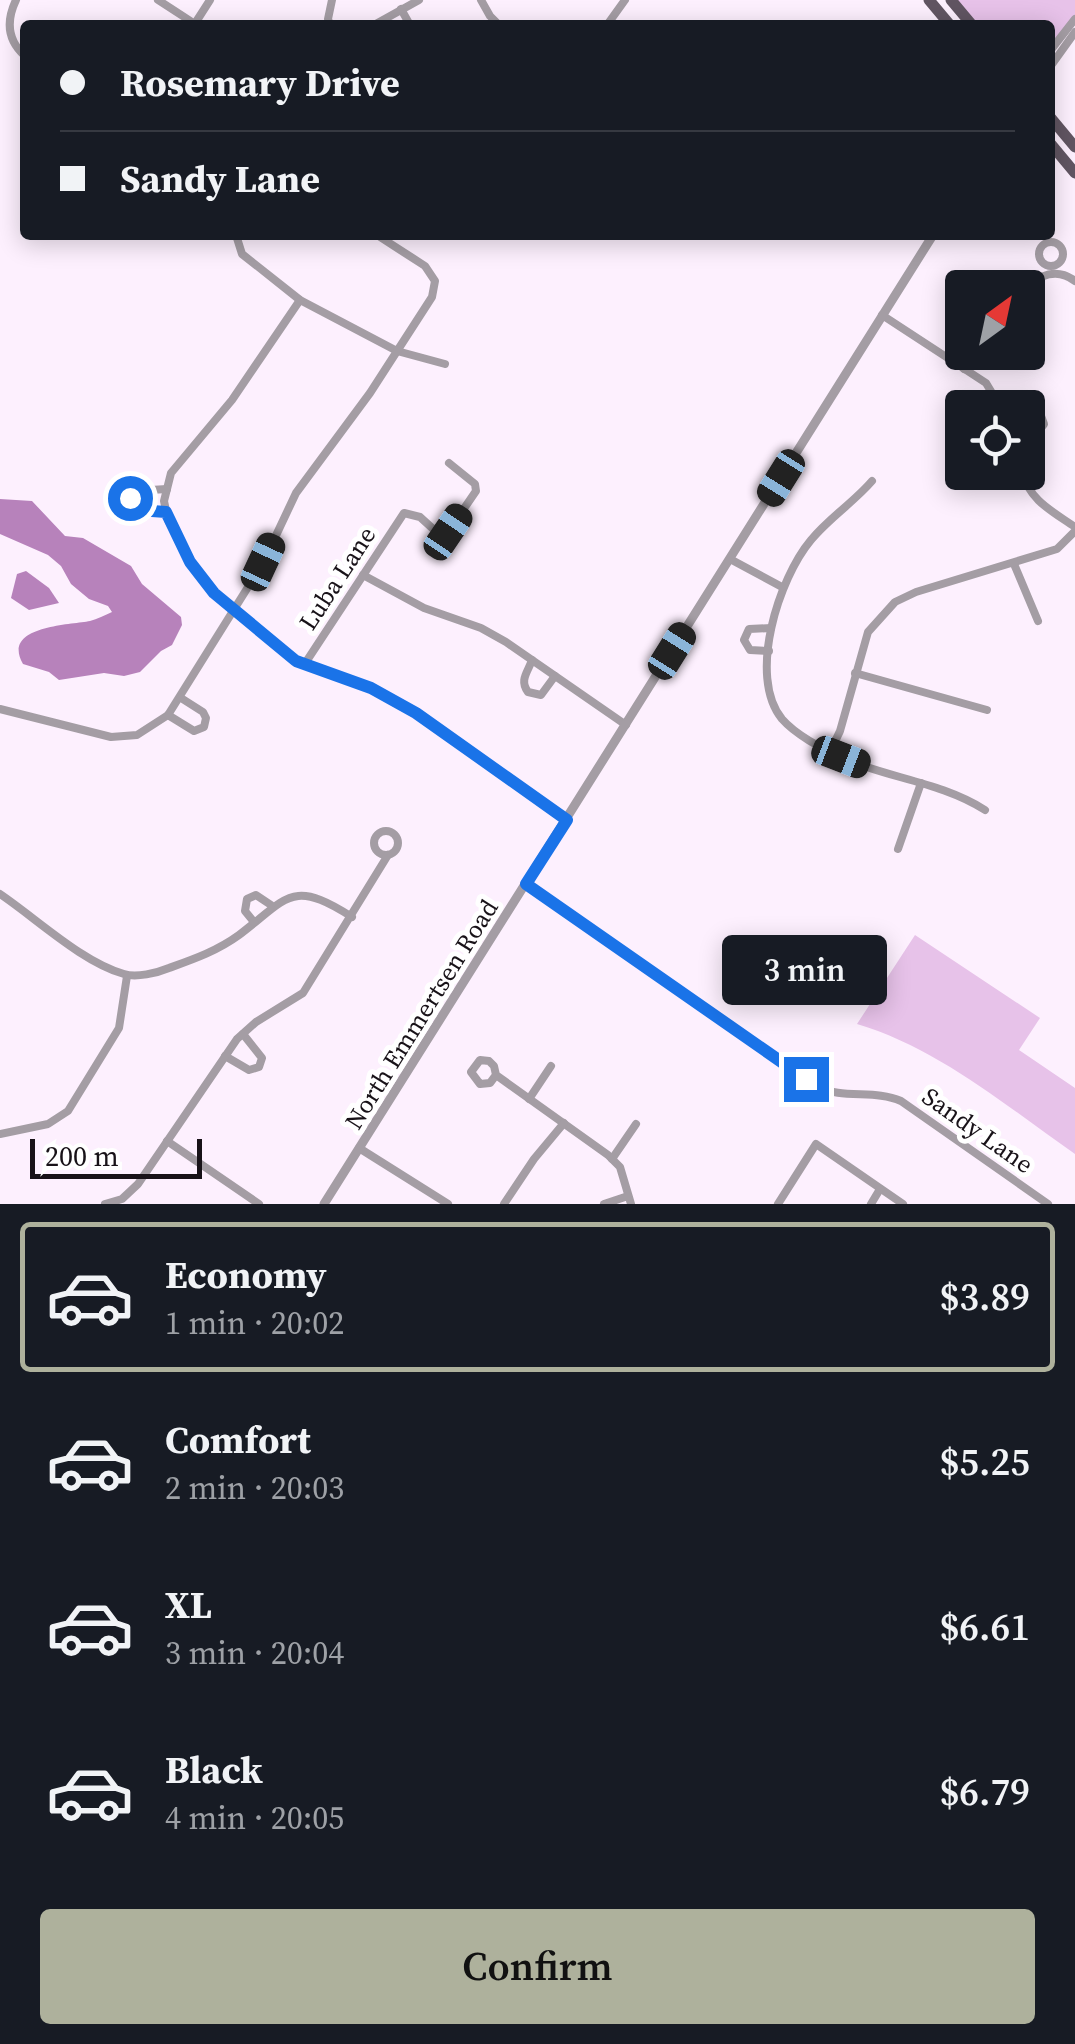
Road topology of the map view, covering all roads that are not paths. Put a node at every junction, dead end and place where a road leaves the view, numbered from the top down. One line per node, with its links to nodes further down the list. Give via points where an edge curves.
1 (16, 0): 15 (street, via 8,22)
2 (158, 0): 8 (street)
3 (420, 0): 6 (street)
4 (929, 0): 11 (main road)
5 (951, 0): 12 (main road)
6 (402, 9): 9 (street); 10 (street)
7 (1075, 19): 14 (street)
8 (189, 20)
9 (383, 20)
10 (408, 20)
11 (946, 20)
12 (968, 20)
13 (1075, 32): 16 (street)
14 (1055, 45)
15 (20, 50)
16 (1055, 59)
17 (1055, 123): 18 (main road)
18 (1075, 147)
19 (1055, 149): 20 (main road)
20 (1075, 172)
21 (238, 240): 26 (street, via 256,268)
22 (384, 240): 28 (street, via 436,281)
23 (931, 240): 27 (street, North Emmertsen Road)
24 (1045, 274): 25 (street, via 1052,269)
25 (1075, 281)
26 (300, 300): 28 (street); 35 (street, via 171,473)
27 (882, 314): 29 (street); 39 (street, North Emmertsen Road)
28 (397, 350): 30 (street); 43 (street, via 296,492)
29 (945, 355)
30 (445, 364)
31 (967, 370): 32 (street)
32 (990, 390)
33 (449, 463): 41 (street, Luba Lane, via 476,491 448,532 442,537 420,517 404,513)
34 (872, 480): 42 (street, via 812,538)
35 (167, 490): 37 (street); 37 (street, via 134,491 130,498 138,510)
36 (1028, 490): 38 (street)
37 (166, 512): 43 (street, via 190,562)
38 (1075, 529): 40 (street, via 1057,549)
39 (730, 559): 42 (street); 55 (street, North Emmertsen Road)
40 (1014, 564): 44 (street); 49 (street, via 894,602 868,632)
41 (363, 575): 47 (street, via 424,608 481,628); 48 (street, Luba Lane)
42 (782, 587): 45 (street)
43 (234, 610): 48 (street); 51 (street)
44 (1038, 621)
45 (771, 628): 46 (street); 46 (street, via 754,626 745,634 750,650)
46 (769, 651): 56 (street, via 772,702 783,720)
47 (532, 660): 50 (street); 50 (street, via 523,678 528,692 541,694)
48 (304, 665): 59 (street, via 371,688 416,713)
49 (856, 673): 53 (street); 56 (street)
50 (555, 676): 55 (street)
51 (181, 698): 54 (street); 54 (street, via 203,712 204,727 194,731)
52 (0, 709): 54 (street, via 111,737 137,735)
53 (987, 710)
54 (168, 714)
55 (626, 724): 59 (street, North Emmertsen Road)
56 (830, 752): 57 (street)
57 (921, 783): 58 (street); 60 (street)
58 (984, 810)
59 (567, 820): 62 (street, North Emmertsen Road)
60 (898, 850)
61 (388, 855): 65 (street)
62 (526, 884): 77 (street, North Emmertsen Road); 90 (street, Sandy Lane, via 816,1086 901,1101)
63 (0, 894): 67 (street, via 99,964)
64 (271, 906): 65 (street, via 300,895 316,897); 66 (street); 66 (street, via 256,894 247,899)
65 (352, 917): 68 (street, via 304,993)
66 (254, 922): 67 (street, via 216,951)
67 (128, 976): 75 (street, via 119,1028 68,1110 48,1124)
68 (243, 1034): 69 (street); 69 (street, via 262,1058 259,1067 249,1070)
69 (225, 1056): 76 (street)
70 (552, 1066): 72 (street)
71 (496, 1075): 72 (street)
72 (529, 1099): 73 (street)
73 (564, 1123): 78 (street); 85 (street)
74 (636, 1124): 78 (street)
75 (0, 1134)
76 (167, 1141): 81 (street, via 138,1184); 82 (street)
77 (359, 1148): 83 (street, North Emmertsen Road); 84 (street)
78 (612, 1159): 80 (street)
79 (880, 1188): 87 (street, via 816,1144); 88 (street); 89 (street)
80 (630, 1200): 86 (street)
81 (106, 1204)
82 (259, 1204)
83 (324, 1204)
84 (448, 1204)
85 (504, 1204)
86 (604, 1204)
87 (778, 1204)
88 (870, 1204)
89 (902, 1204)
90 (1048, 1204)

